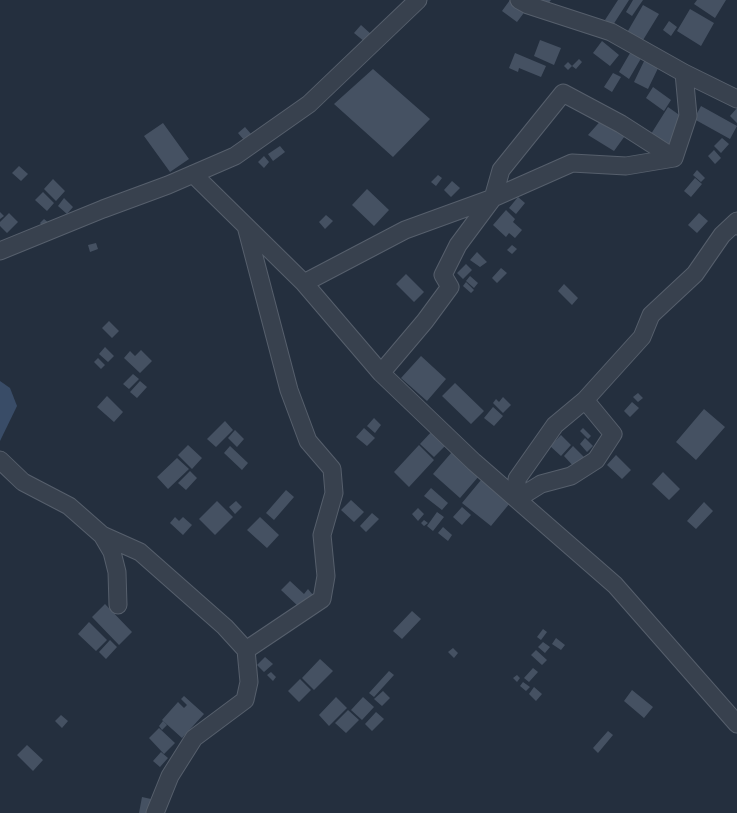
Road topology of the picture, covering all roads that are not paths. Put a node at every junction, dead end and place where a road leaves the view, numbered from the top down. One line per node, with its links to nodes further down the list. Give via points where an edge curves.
1 (418, 0): 6 (street, via 309,104 235,156)
2 (519, 0): 3 (street, via 611,32)
3 (684, 73): 4 (street); 5 (street, via 688,116)
4 (737, 99)
5 (674, 158): 7 (street, via 626,166 572,163); 7 (street, via 621,124 563,93 501,170)
6 (193, 174): 9 (street); 11 (street)
7 (493, 198): 12 (street, via 405,230); 13 (street, via 458,245 443,275 450,287 425,322)
8 (737, 220): 10 (street); 14 (street, via 722,235 695,274 651,315 642,337)
9 (246, 225): 12 (street); 19 (street, via 290,390 308,441 332,469 334,493 322,535 326,576 322,599)
10 (737, 226)
11 (0, 252)
12 (304, 283): 13 (street)
13 (381, 373): 16 (street, via 474,462)
14 (585, 400): 16 (street, via 555,425 517,479); 16 (street, via 613,434 596,460 571,476 541,484)
15 (0, 460): 17 (street, via 23,482 69,506)
16 (517, 499): 20 (street, via 615,585)
17 (102, 536): 18 (street, via 112,552 117,572); 19 (street, via 140,552 225,627)
18 (118, 605)
19 (246, 650): 21 (street, via 249,682 245,700 194,738 170,776)
20 (737, 724)
21 (155, 813)

